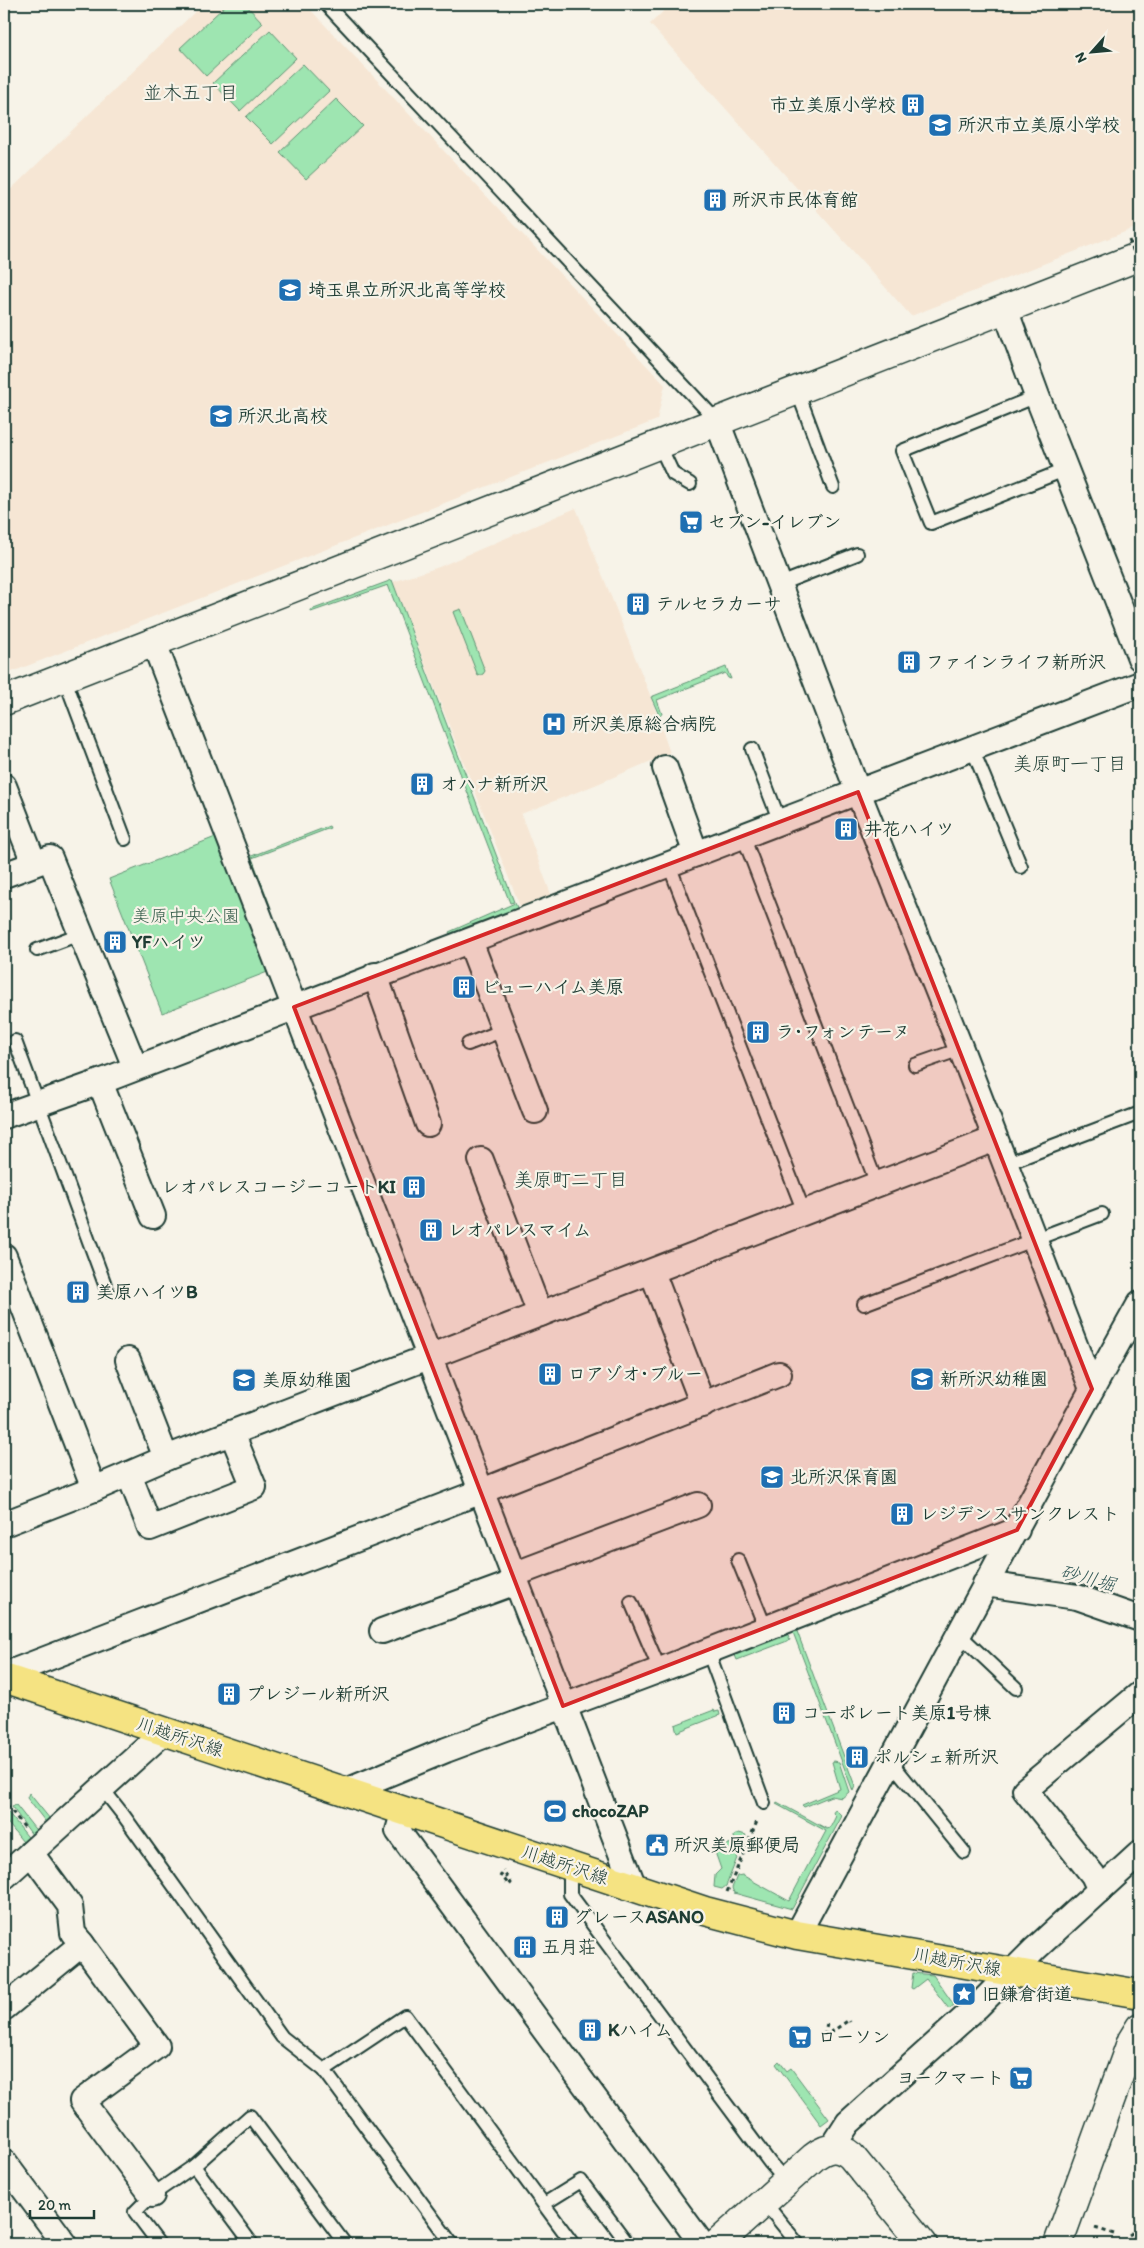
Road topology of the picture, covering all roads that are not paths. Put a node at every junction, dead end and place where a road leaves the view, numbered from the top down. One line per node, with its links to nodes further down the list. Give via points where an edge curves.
1 (326, 4): 6 (lane)
2 (1135, 248): 3 (street)
3 (1006, 309): 4 (street); 5 (street)
4 (797, 390): 6 (street); 10 (lane)
5 (1037, 396): 8 (street); 8 (lane, via 902,451 931,523)
6 (717, 422): 7 (street); 12 (street)
7 (659, 444): 9 (lane, via 673,474); 13 (street)
8 (1067, 469): 14 (street)
9 (690, 484)
10 (833, 488)
11 (857, 554): 12 (lane)
12 (780, 584): 22 (street)
13 (154, 643): 15 (street); 35 (street)
14 (1140, 658)
15 (64, 677): 17 (street); 25 (lane)
16 (1140, 684): 18 (street)
17 (4, 701)
18 (972, 748): 22 (street); 29 (lane)
19 (752, 749): 23 (lane)
20 (665, 768): 26 (street)
21 (4, 786): 27 (street)
22 (858, 792): 23 (street); 39 (street)
23 (780, 822): 24 (street)
24 (743, 836): 26 (street); 51 (lane)
25 (125, 839)
26 (696, 854): 28 (street)
27 (34, 864): 30 (street); 31 (street, via 50,858)
28 (668, 865): 32 (street); 52 (lane)
29 (1021, 866)
30 (4, 875)
31 (80, 934): 33 (lane); 41 (street)
32 (470, 941): 34 (street); 36 (street)
33 (38, 950)
34 (375, 975): 35 (street); 47 (street)
35 (294, 1007): 41 (street); 62 (street)
36 (504, 1030): 38 (lane); 44 (street)
37 (15, 1041): 43 (lane)
38 (468, 1044)
39 (960, 1049): 40 (lane); 48 (street)
40 (915, 1065)
41 (135, 1067): 42 (street)
42 (100, 1082): 43 (street); 54 (street)
43 (37, 1105): 46 (street); 58 (lane)
44 (535, 1110)
45 (1140, 1112): 50 (lane)
46 (4, 1115)
47 (428, 1124)
48 (995, 1139): 50 (street); 51 (street)
49 (481, 1160): 61 (street)
50 (1005, 1164): 55 (street)
51 (877, 1184): 52 (street)
52 (804, 1212): 57 (street)
53 (1102, 1214): 55 (lane)
54 (153, 1216)
55 (1034, 1239): 60 (lane); 65 (street)
56 (4, 1260): 70 (street)
57 (652, 1272): 61 (street); 66 (street)
58 (107, 1290)
59 (1140, 1303): 65 (street)
60 (864, 1304)
61 (540, 1314): 62 (street)
62 (429, 1356): 67 (street); 71 (street)
63 (128, 1360): 68 (street)
64 (779, 1374): 66 (street)
65 (1092, 1390): 74 (street)
66 (703, 1405): 71 (street)
67 (232, 1433): 68 (street); 69 (street, via 254,1487 150,1528)
68 (166, 1458): 69 (street)
69 (129, 1474): 70 (street)
70 (94, 1489): 73 (street)
71 (482, 1491): 76 (street); 85 (street)
72 (698, 1505): 76 (street)
73 (4, 1524)
74 (1017, 1530): 77 (street); 80 (street)
75 (738, 1560): 80 (lane)
76 (515, 1578): 81 (street); 88 (street)
77 (985, 1584): 79 (street, via 1078,1596); 82 (street)
78 (631, 1602): 84 (lane)
79 (1140, 1619)
80 (766, 1629): 83 (street)
81 (382, 1631)
82 (958, 1633): 86 (lane); 90 (street)
83 (708, 1651): 84 (street); 93 (lane)
84 (660, 1670): 88 (street)
85 (4, 1677): 89 (main road, 川越所沢線)
86 (1016, 1688)
87 (1140, 1694): 101 (street, via 1025,1790 1093,1875)
88 (563, 1706): 92 (street); 100 (street)
89 (164, 1732): 91 (street); 92 (main road, 川越所沢線)
90 (891, 1762): 96 (lane); 102 (street)
91 (102, 1788): 95 (street); 108 (lane, via 282,2037)
92 (344, 1792): 94 (main road, 川越所沢線)
93 (764, 1803)
94 (404, 1811): 98 (main road, 川越所沢線); 123 (street, via 398,1831)
95 (30, 1844): 99 (street); 103 (street, via 70,1906 73,1933)
96 (964, 1852)
97 (1140, 1853): 101 (street)
98 (570, 1867): 100 (main road, 川越所沢線); 112 (lane, via 570,1894 770,2163)
99 (4, 1877)
100 (634, 1887): 102 (main road, 川越所沢線, via 705,1911)
101 (1100, 1890): 104 (street)
102 (797, 1935): 104 (main road, 川越所沢線)
103 (82, 1944): 106 (street); 113 (street, via 157,2046 82,2102)
104 (1012, 1972): 105 (main road, 川越所沢線); 109 (street, via 848,2122)
105 (1140, 1994)
106 (4, 2008)
107 (1140, 2027): 127 (street, via 1132,2040)
108 (324, 2070): 115 (lane, via 405,2016); 120 (lane)
109 (832, 2148): 112 (street, via 814,2157); 126 (street, via 839,2148 851,2156)
110 (4, 2162): 116 (street)
111 (194, 2166): 113 (lane); 118 (lane); 119 (lane, via 250,2116)
112 (788, 2182): 114 (street)
113 (152, 2195): 117 (lane, via 135,2212)
114 (766, 2202): 124 (street); 125 (lane)
115 (544, 2204): 121 (lane); 122 (lane, via 581,2181)
116 (65, 2244)
117 (159, 2244)
118 (252, 2244)
119 (345, 2244)
120 (452, 2244)
121 (573, 2244)
122 (628, 2244)
123 (702, 2244)
124 (717, 2244)
125 (798, 2244)
126 (923, 2244)
127 (1058, 2244)

